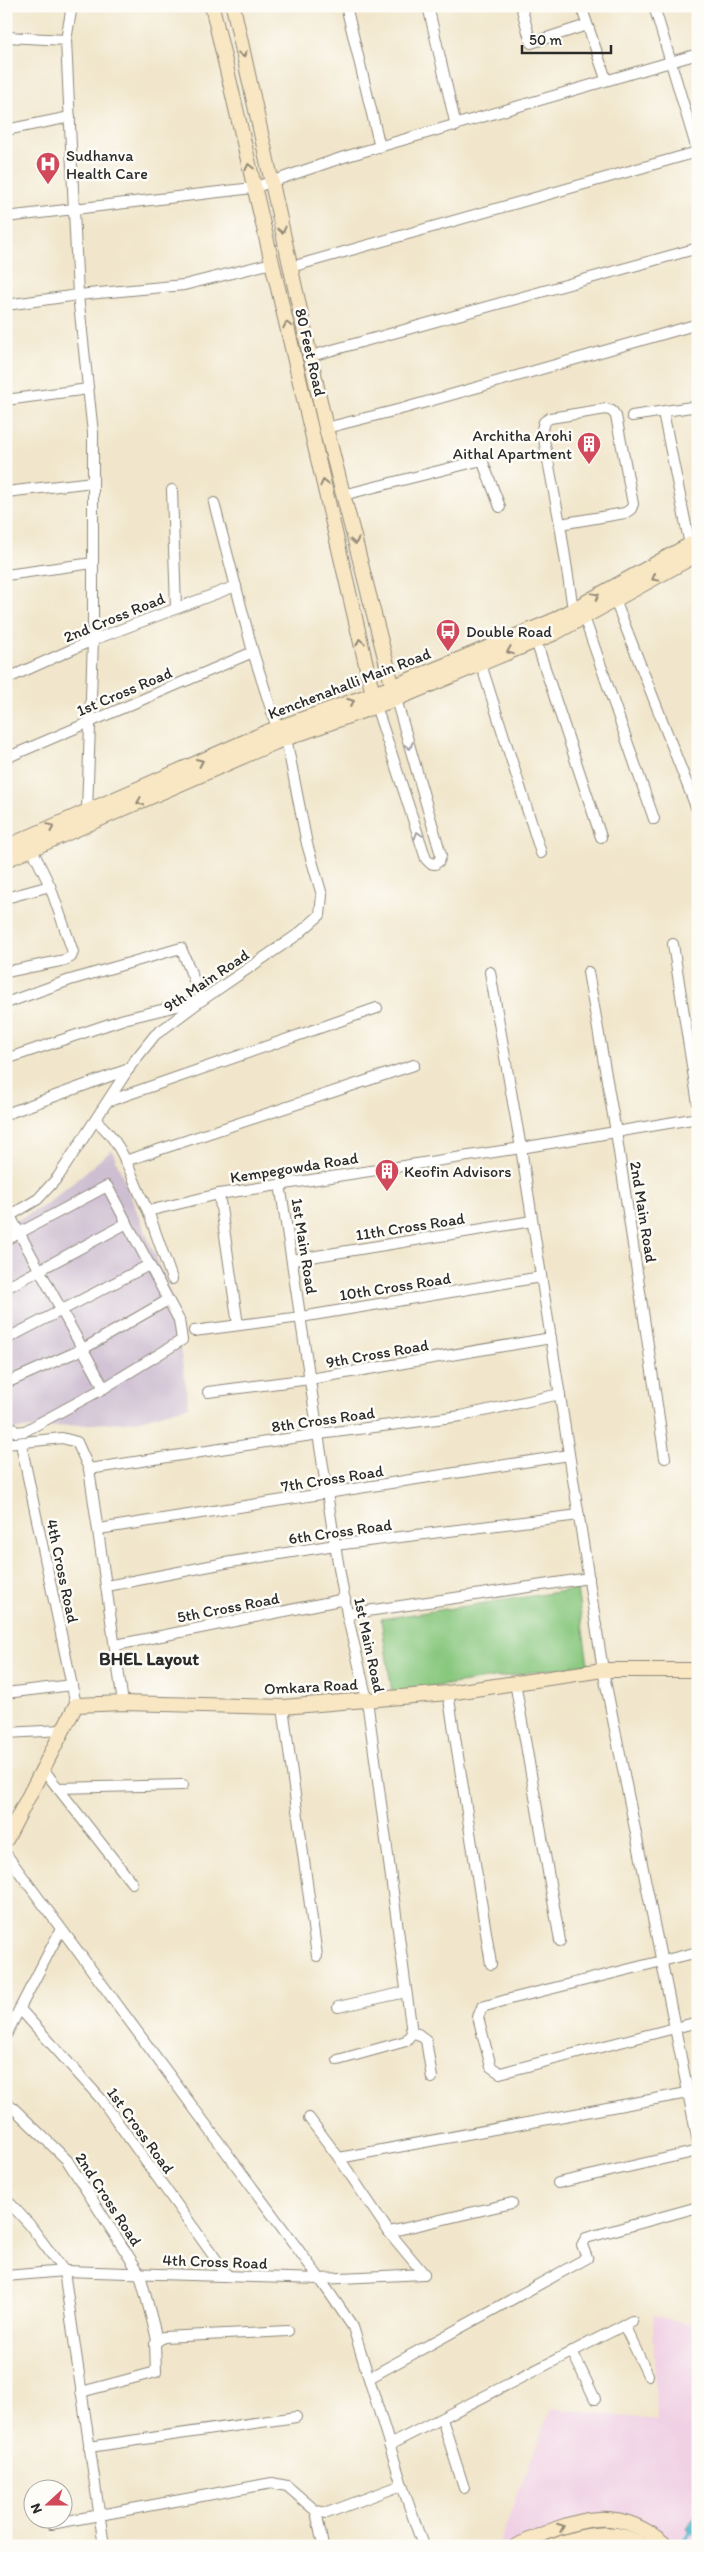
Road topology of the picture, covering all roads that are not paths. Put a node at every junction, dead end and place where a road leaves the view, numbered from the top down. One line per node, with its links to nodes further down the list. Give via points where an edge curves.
1 (72, 6): 11 (street)
2 (212, 6): 21 (main road, 80 Feet Road, one-way to 2)
3 (233, 6): 20 (main road, 80 Feet Road, one-way to 20)
4 (346, 6): 18 (street)
5 (428, 6): 16 (street)
6 (521, 6): 9 (street, via 531,44)
7 (581, 6): 9 (street)
8 (654, 6): 13 (street)
9 (588, 25): 14 (street)
10 (6, 37): 11 (street)
11 (66, 40): 15 (street)
12 (698, 54): 13 (street)
13 (671, 62): 14 (street); 19 (street)
14 (606, 79): 16 (street)
15 (70, 117): 17 (street); 22 (street)
16 (456, 126): 18 (street)
17 (6, 130)
18 (380, 147): 20 (street)
19 (698, 152): 26 (street)
20 (271, 182): 21 (street); 26 (main road, 80 Feet Road, one-way to 26)
21 (254, 188): 22 (street, via 214,190); 25 (main road, 80 Feet Road)
22 (74, 211): 23 (street); 27 (street)
23 (6, 217)
24 (698, 248): 30 (street)
25 (272, 263): 27 (street, via 184,285); 58 (main road, 80 Feet Road, one-way to 25)
26 (291, 267): 30 (main road, 80 Feet Road)
27 (78, 295): 28 (street); 31 (street)
28 (6, 305)
29 (698, 324): 36 (street)
30 (311, 356): 36 (main road, 80 Feet Road)
31 (88, 389): 32 (street); 37 (street, via 93,433)
32 (6, 400)
33 (698, 406): 34 (street)
34 (663, 412): 35 (street); 44 (street)
35 (632, 416)
36 (326, 428): 40 (main road, 80 Feet Road)
37 (93, 482): 39 (street); 45 (street)
38 (172, 490): 49 (street)
39 (6, 492)
40 (343, 495): 42 (street, via 482,460); 57 (main road, 80 Feet Road, one-way to 57)
41 (214, 502): 47 (street, 9th Main Road)
42 (500, 507)
43 (560, 524): 43 (street, via 625,513 631,509 616,416 612,411 606,409 544,422 542,429); 50 (street)
44 (695, 546): 48 (main road, Kenchenahalli Main Road, one-way to 48); 50 (main road, Kenchenahalli Main Road, one-way to 44)
45 (93, 563): 46 (street); 51 (street)
46 (6, 575)
47 (236, 586): 49 (street, 2nd Cross Road); 53 (street, 9th Main Road)
48 (615, 600): 50 (main road, Kenchenahalli Main Road); 63 (street)
49 (176, 608): 51 (street, 2nd Cross Road)
50 (578, 613): 52 (main road, Kenchenahalli Main Road); 57 (main road, Kenchenahalli Main Road, via 550,622); 64 (street)
51 (93, 640): 56 (street, 2nd Cross Road); 59 (street)
52 (536, 641): 55 (main road, Kenchenahalli Main Road, one-way to 55); 65 (street)
53 (254, 652): 59 (street, 1st Cross Road); 60 (street, 9th Main Road)
54 (6, 655): 56 (street)
55 (481, 664): 57 (main road, Kenchenahalli Main Road); 68 (street)
56 (8, 679)
57 (394, 693): 58 (main road, Kenchenahalli Main Road); 58 (street, one-way to 58, via 441,855 435,864 426,860)
58 (374, 700): 60 (main road, Kenchenahalli Main Road)
59 (89, 722): 61 (street, 1st Cross Road); 62 (street)
60 (281, 733): 62 (main road, Kenchenahalli Main Road, one-way to 60); 67 (main road, Kenchenahalli Main Road, one-way to 67); 76 (street, 9th Main Road, via 322,895 320,915 298,936)
61 (6, 758)
62 (87, 811): 66 (main road, Kenchenahalli Main Road, one-way to 62)
63 (698, 812)
64 (654, 819)
65 (601, 837)
66 (6, 847)
67 (32, 849): 69 (main road, Kenchenahalli Main Road); 70 (street)
68 (541, 853)
69 (6, 860)
70 (50, 886): 71 (street); 73 (street, via 71,957)
71 (6, 898)
72 (673, 944): 83 (street)
73 (6, 972)
74 (490, 972): 88 (street)
75 (588, 972): 87 (street, 2nd Main Road)
76 (202, 1000): 77 (street, via 181,948 70,980); 79 (street, via 124,1019); 81 (street, 9th Main Road, via 155,1035)
77 (6, 1003)
78 (377, 1008): 82 (street)
79 (6, 1059)
80 (414, 1065): 89 (street)
81 (129, 1069): 82 (street, 9th Main Road); 84 (street)
82 (109, 1102): 86 (street, 9th Main Road)
83 (698, 1104)
84 (6, 1114)
85 (698, 1118): 87 (street, Kempegowda Road)
86 (96, 1121): 89 (street, via 106,1129); 93 (street, 9th Main Road, via 58,1177 38,1199)
87 (616, 1132): 88 (street, Kempegowda Road); 122 (street, 2nd Main Road)
88 (521, 1148): 90 (street, Kempegowda Road); 94 (street)
89 (125, 1161): 92 (street)
90 (280, 1184): 91 (street, Kempegowda Road); 98 (street, 1st Main Road)
91 (219, 1194): 92 (street, Kempegowda Road); 107 (street)
92 (148, 1211): 102 (street)
93 (8, 1217): 96 (street)
94 (532, 1221): 98 (street, 11th Cross Road); 101 (street)
95 (127, 1223): 96 (street, via 107,1186); 99 (street); 100 (street)
96 (20, 1234): 97 (street); 100 (street)
97 (6, 1240)
98 (292, 1260): 106 (street, 1st Main Road)
99 (149, 1265): 104 (street); 105 (street)
100 (40, 1270): 103 (street); 105 (street)
101 (541, 1277): 106 (street, 10th Cross Road); 109 (street)
102 (172, 1279)
103 (6, 1288)
104 (168, 1300): 111 (street); 114 (street, via 178,1320 182,1340)
105 (62, 1310): 110 (street); 111 (street)
106 (301, 1317): 107 (street, 10th Cross Road); 112 (street, 1st Main Road)
107 (238, 1325): 108 (street, 10th Cross Road)
108 (194, 1331)
109 (551, 1338): 112 (street, 9th Cross Road); 116 (street)
110 (6, 1339)
111 (83, 1349): 113 (street); 114 (street)
112 (310, 1379): 115 (street, 9th Cross Road); 118 (street, 1st Main Road)
113 (6, 1383)
114 (104, 1388): 117 (street, via 25,1431 16,1432)
115 (208, 1392)
116 (560, 1394): 118 (street, 8th Cross Road, via 461,1416); 121 (street)
117 (6, 1422)
118 (319, 1434): 123 (street, 8th Cross Road); 124 (street, 1st Main Road)
119 (6, 1444): 120 (street)
120 (21, 1444): 123 (street, via 62,1438 77,1442); 136 (street, 4th Cross Road)
121 (569, 1455): 124 (street, 7th Cross Road); 125 (street)
122 (665, 1458)
123 (89, 1469): 126 (street)
124 (328, 1495): 126 (street, 7th Cross Road); 127 (street, 1st Main Road)
125 (579, 1515): 127 (street, 6th Cross Road); 128 (street)
126 (99, 1529): 129 (street)
127 (335, 1545): 129 (street, 6th Cross Road); 130 (street, 1st Main Road)
128 (589, 1578): 131 (street); 133 (street)
129 (107, 1586): 132 (street)
130 (345, 1599): 131 (street, 1st Main Road); 132 (street, 5th Cross Road)
131 (347, 1614): 139 (street, 1st Main Road)
132 (116, 1645): 140 (street)
133 (603, 1670): 134 (main road, Omkara Road); 135 (main road, Omkara Road); 155 (street)
134 (698, 1670)
135 (515, 1682): 138 (main road, Omkara Road); 152 (street)
136 (72, 1685): 137 (street); 141 (street, 4th Cross Road)
137 (6, 1693)
138 (448, 1693): 139 (main road, Omkara Road); 156 (street)
139 (367, 1700): 142 (main road, Omkara Road); 157 (street, 1st Main Road)
140 (123, 1703): 141 (main road, Omkara Road); 142 (main road, Omkara Road)
141 (76, 1705): 143 (main road)
142 (283, 1707): 154 (street)
143 (63, 1730): 144 (street); 145 (main road)
144 (6, 1733)
145 (43, 1770): 147 (street); 148 (main road)
146 (183, 1785): 147 (street)
147 (58, 1788): 150 (street)
148 (6, 1840)
149 (6, 1854): 151 (street)
150 (132, 1883)
151 (62, 1928): 159 (street); 181 (street)
152 (560, 1941)
153 (698, 1952): 155 (street)
154 (317, 1956)
155 (660, 1960): 161 (street); 161 (street, via 482,2007 478,2017 491,2067 500,2074)
156 (491, 1964)
157 (406, 1992): 158 (street); 162 (street, 1st Main Road)
158 (338, 2007)
159 (20, 2009): 163 (street); 180 (street, 1st Cross Road, via 101,2099)
160 (698, 2022): 161 (street)
161 (674, 2028): 166 (street)
162 (412, 2032): 164 (street, via 406,2041); 165 (street, via 426,2040)
163 (6, 2035)
164 (338, 2060)
165 (432, 2078)
166 (693, 2093): 169 (street); 171 (street)
167 (6, 2102): 178 (street, 2nd Cross Road, via 67,2160)
168 (309, 2118): 171 (street)
169 (698, 2142)
170 (698, 2151): 172 (street)
171 (339, 2158): 176 (street)
172 (558, 2183)
173 (6, 2199): 177 (street)
174 (512, 2203): 176 (street)
175 (698, 2208): 186 (street, via 586,2238 582,2245 587,2258)
176 (388, 2232): 181 (street, 4th Cross Road, via 424,2274)
177 (64, 2271): 178 (street, 4th Cross Road); 179 (street, 4th Cross Road); 187 (street)
178 (140, 2274): 180 (street, 4th Cross Road); 183 (street, 2nd Cross Road)
179 (6, 2276)
180 (228, 2276): 181 (street, 4th Cross Road)
181 (320, 2279): 186 (street, via 353,2327)
182 (288, 2331): 183 (street, via 163,2336)
183 (157, 2339): 187 (street, 2nd Cross Road, via 156,2372)
184 (572, 2352): 185 (street, via 628,2323); 188 (street); 190 (street)
185 (648, 2375)
186 (369, 2378): 191 (street)
187 (81, 2392): 192 (street)
188 (595, 2399)
189 (296, 2417): 192 (street)
190 (442, 2419): 191 (street); 194 (street)
191 (389, 2445): 193 (street)
192 (90, 2447): 196 (street)
193 (402, 2485): 195 (street, via 338,2510); 201 (street)
194 (464, 2488)
195 (316, 2511): 196 (street, via 286,2486 272,2483); 200 (street)
196 (99, 2514): 197 (street); 199 (street)
197 (72, 2520)
198 (643, 2545): 203 (main road, via 602,2534 578,2537)
199 (104, 2546)
200 (323, 2546)
201 (423, 2546)
202 (516, 2546): 204 (main road, one-way to 204, via 562,2526 588,2520 625,2522 650,2531)
203 (554, 2546)
204 (667, 2546)

